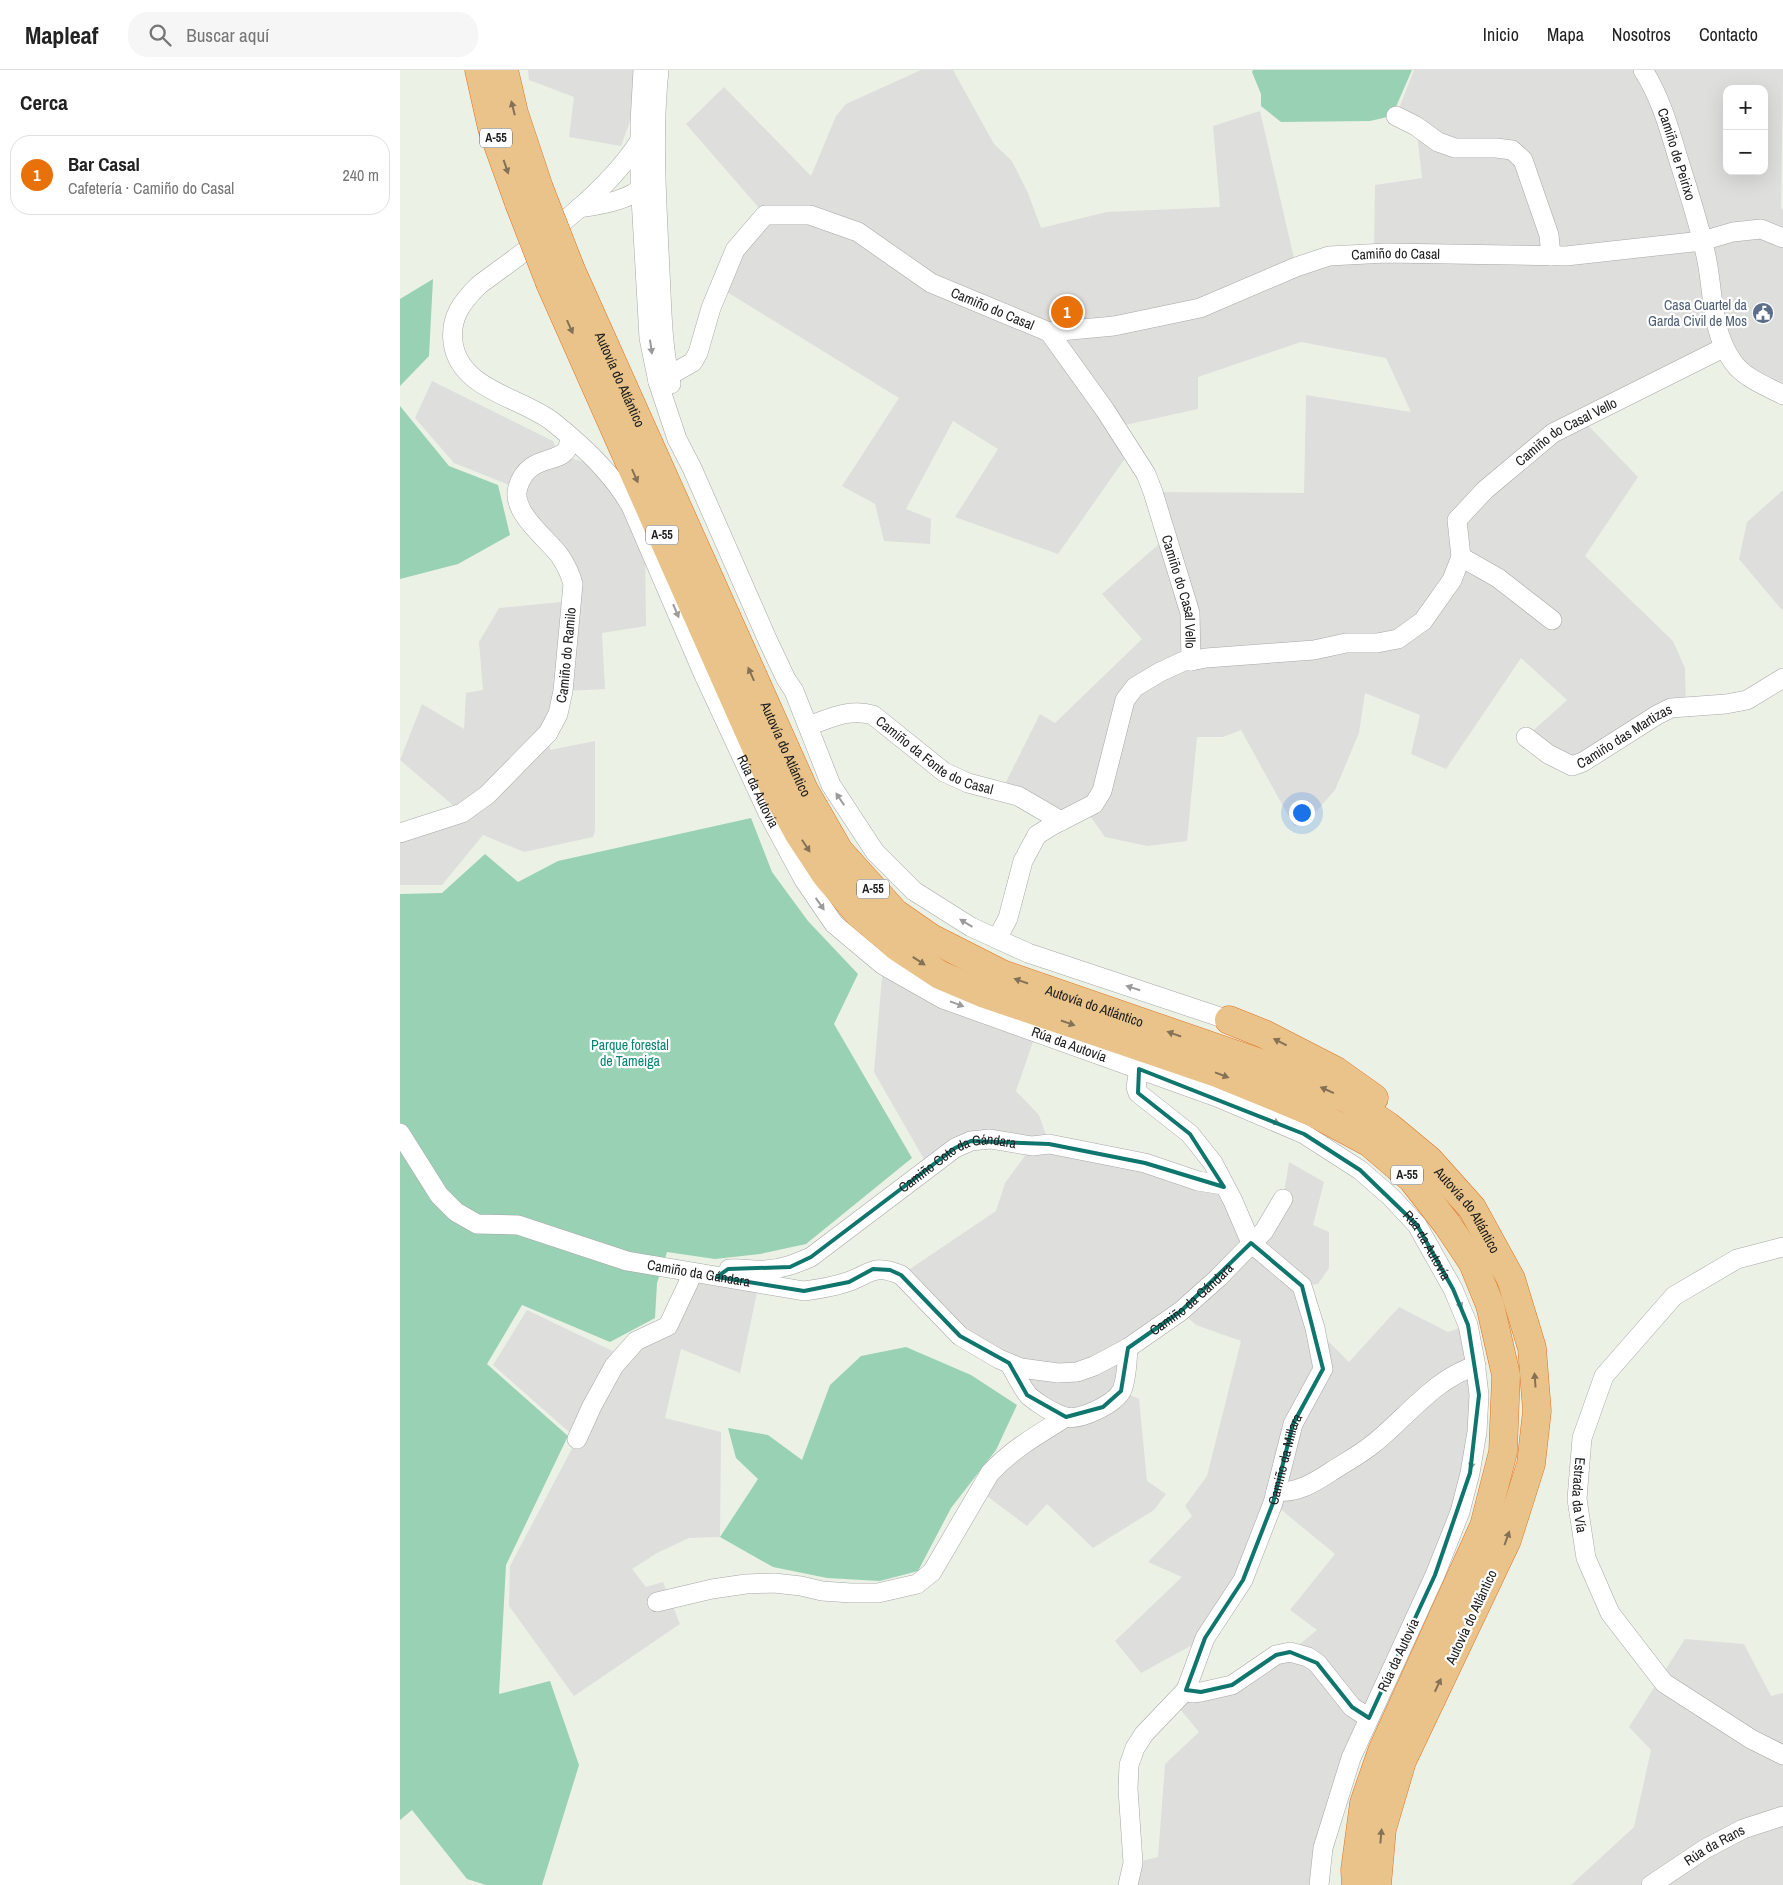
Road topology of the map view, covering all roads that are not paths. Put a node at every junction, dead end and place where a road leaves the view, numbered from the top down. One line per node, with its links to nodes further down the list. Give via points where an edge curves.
1 (479, 70): 11 (highway, Autovía do Atlántico / A-55, one-way to 11, via 492,128)
2 (504, 70): 11 (highway, Autovía do Atlántico / A-55, one-way to 2)
3 (643, 70): 8 (street)
4 (652, 70): 10 (street, via 648,121 650,169)
5 (659, 70): 19 (street, via 656,172)
6 (1643, 70): 16 (street, Camiño de Peirixo, via 1670,130)
7 (1396, 116): 17 (street, via 1438,142 1455,148 1512,150 1523,160 1549,235)
8 (639, 142): 9 (street, Rúa da Autovía); 10 (street)
9 (612, 176): 10 (street, via 630,175); 13 (street, Rúa da Autovía)
10 (642, 185): 12 (street, via 618,200); 14 (street); 19 (street, via 650,201 656,306)
11 (529, 196): 18 (highway, Autovía do Atlántico / A-55, bridge)
12 (601, 205): 13 (street); 14 (street, via 631,210)
13 (579, 208): 24 (street, Rúa da Autovía, via 478,285 455,314 452,332 454,350 473,378 535,410)
14 (643, 226): 22 (street, one-way to 22, via 649,338)
15 (1783, 238): 16 (street, Camiño do Casal, via 1761,229 1733,232)
16 (1702, 241): 17 (street, Camiño do Casal); 21 (street, via 1713,311)
17 (1552, 256): 20 (street, Camiño do Casal, via 1386,253 1329,256 1200,308 1114,326)
18 (560, 277): 29 (highway, Autovía do Atlántico / A-55, one-way to 29); 45 (highway, Autovía do Atlántico / A-55, one-way to 18, via 1429,1160 1388,1126 1349,1100 1289,1073 1002,974 931,938 895,913 839,851 804,790)
19 (662, 324): 22 (street)
20 (1049, 332): 22 (street, Camiño do Casal, via 932,283 858,232 810,215 765,215 735,250 693,362); 31 (street, Camiño do Casal Vello, via 1146,474 1190,613)
21 (1723, 348): 23 (street, via 1749,377); 28 (street, Camiño do Casal Vello, via 1553,433 1485,490 1457,520)
22 (663, 379): 34 (street, via 677,439)
23 (1783, 395)
24 (570, 438): 25 (street, via 567,450); 26 (street, Rúa da Autovía)
25 (560, 456): 26 (street); 38 (street, Camiño do Ramilo, via 533,465 517,488 517,503 559,555 570,572 573,584 558,714 548,733 487,795 462,813)
26 (604, 468): 27 (street, Rúa da Autovía, via 631,506)
27 (652, 555): 29 (highway); 36 (street, Rúa da Autovía, one-way to 36)
28 (1462, 557): 30 (street, via 1498,578); 31 (street, Camiño do Casal Vello, via 1452,580 1423,622 1398,640)
29 (691, 602): 33 (highway, Autovía do Atlántico / A-55)
30 (1552, 620)
31 (1191, 661): 37 (street, via 1160,672 1135,687 1124,700 1102,791 1094,804)
32 (1783, 678): 35 (street, Camiño das Martizas, via 1746,700 1671,708 1572,766 1548,754)
33 (730, 689): 36 (highway); 65 (highway, Autovía do Atlántico / A-55, one-way to 65, via 774,788 799,834 826,875 858,913 899,948 940,975 985,994 1217,1073 1310,1111 1353,1134 1412,1179 1473,1263 1490,1305 1506,1375 1503,1452 1484,1526 1382,1751 1370,1786 1362,1813)
34 (808, 726): 37 (street, Camiño da Fonte do Casal, via 848,712 873,715 944,772 968,783 1018,796); 39 (street, one-way to 34, via 971,927 914,891 875,852 831,785)
35 (1526, 737)
36 (768, 813): 41 (street, Rúa da Autovía, one-way to 41, via 804,880 834,924 882,966 943,999)
37 (1061, 821): 39 (street, via 1037,835 1023,861 1008,918)
38 (400, 833)
39 (997, 939): 40 (street, one-way to 39, via 1028,954)
40 (1229, 1020): 45 (highway, one-way to 40, via 1447,1165 1409,1123 1336,1071)
41 (1139, 1069): 43 (street, Camiño da Millara, via 1138,1093 1190,1134 1213,1163); 52 (street, Rúa da Autovía, one-way to 52, via 1217,1097 1304,1134 1360,1170 1385,1191 1417,1225 1445,1273 1468,1325)
42 (400, 1133): 48 (street, Camiño da Gándara, via 438,1195 456,1212 477,1224 518,1225 627,1261)
43 (1223, 1185): 46 (street, Camiño da Millara); 49 (street, Camiño Coto da Gándara, via 1198,1181 1144,1163 1049,1144 1032,1146 990,1139 971,1141 955,1148 811,1257 790,1267 728,1269)
44 (1284, 1198): 46 (street, Camiño da Gándara, via 1264,1231)
45 (1472, 1208): 66 (highway, Autovía do Atlántico / A-55, one-way to 45, via 1382,1828 1402,1762 1507,1540 1531,1464 1537,1411 1532,1348 1511,1279)
46 (1250, 1243): 50 (street, Camiño da Gándara, via 1181,1311); 55 (street, Camiño da Millara, via 1302,1286 1323,1370 1293,1424)
47 (1783, 1247): 59 (street, Estrada da Vía, via 1737,1259 1674,1296 1604,1376 1582,1438 1578,1499 1586,1558 1610,1613 1664,1683)
48 (693, 1273): 49 (street, Camiño da Gándara); 54 (street, via 668,1326 636,1341 614,1366)
49 (717, 1276): 51 (street, Camiño da Gándara, via 804,1291 849,1282 873,1269 890,1270 901,1275 960,1336)
50 (1128, 1348): 51 (street, Camiño da Gándara, via 1077,1372 1058,1373); 53 (street, via 1121,1391 1103,1407)
51 (1009, 1363): 53 (street, via 1027,1395)
52 (1476, 1366): 55 (street, via 1448,1379 1373,1444 1311,1485 1287,1492); 58 (street, Rúa da Autovía, one-way to 58, via 1479,1395 1477,1432 1460,1512)
53 (1066, 1418): 56 (street, via 1017,1448 998,1464 932,1572 917,1584 878,1593 851,1593 774,1583 746,1584)
54 (578, 1439)
55 (1276, 1491): 57 (street, Camiño da Millara, via 1243,1580 1205,1638)
56 (657, 1602)
57 (1186, 1690): 58 (street, via 1192,1693 1232,1685 1276,1655 1290,1652 1308,1656 1317,1663 1352,1707); 62 (street, Camiño da Millara, via 1144,1734 1129,1765 1132,1863)
58 (1370, 1718): 61 (street, Rúa da Autovía, via 1351,1758)
59 (1783, 1755)
60 (1783, 1816): 67 (street, Rúa da Rans, via 1743,1829 1705,1849)
61 (1327, 1838): 63 (street, Rúa da Autovía); 64 (street)
62 (1128, 1885)
63 (1319, 1885)
64 (1330, 1885)
65 (1356, 1885)
66 (1377, 1885)
67 (1651, 1885)

